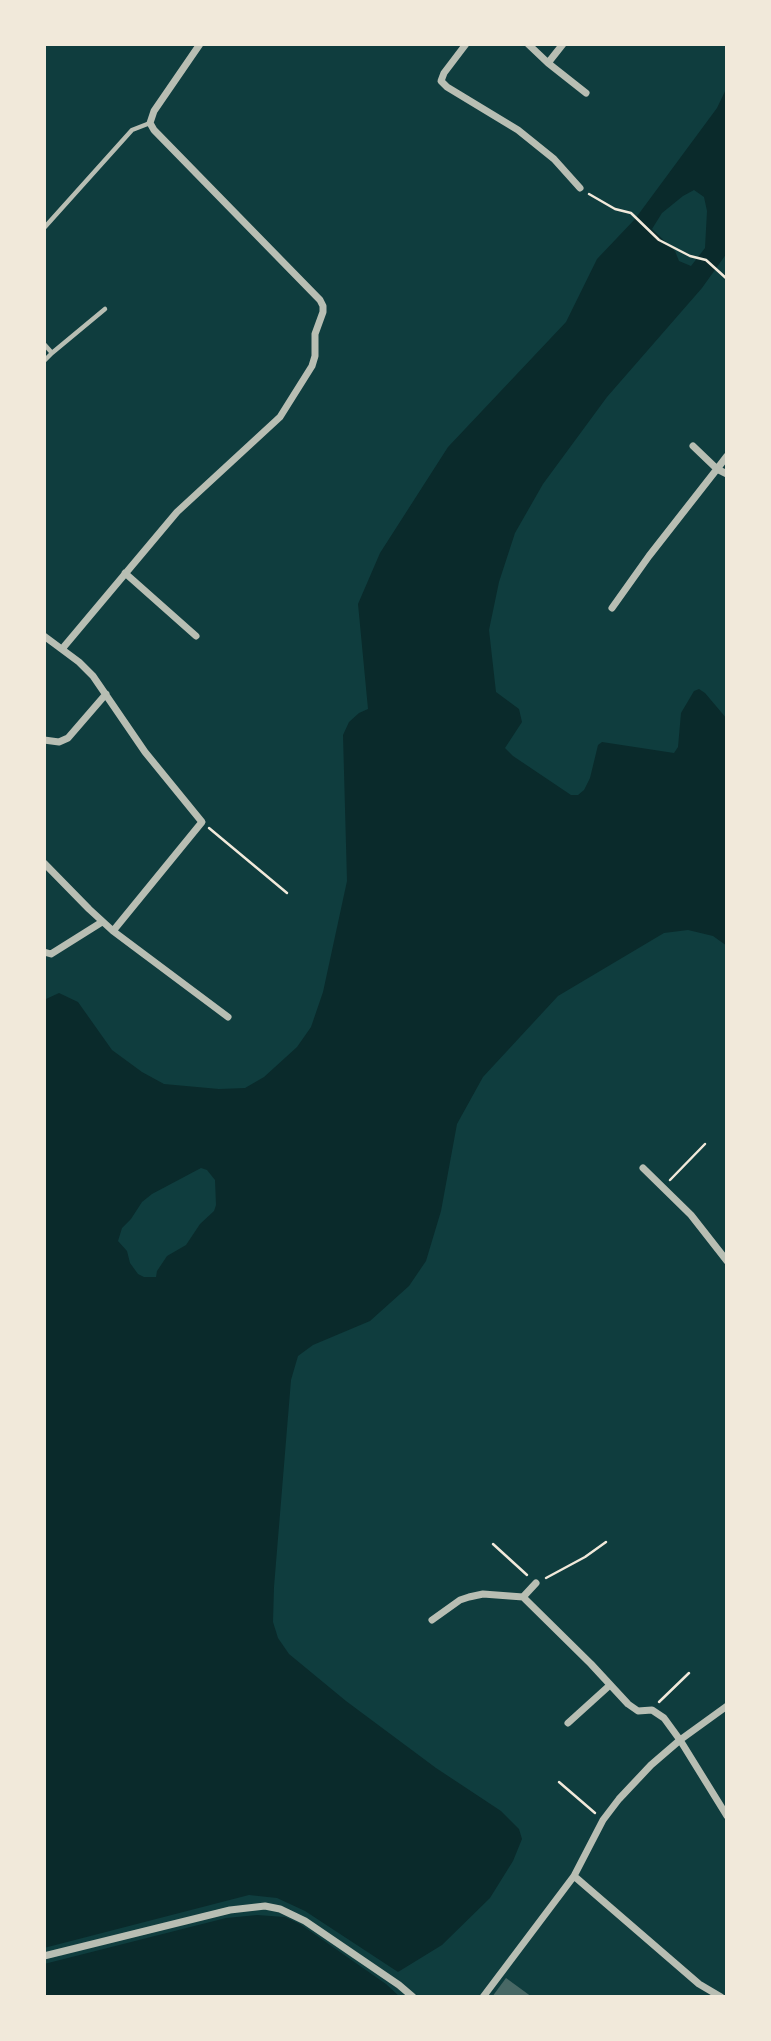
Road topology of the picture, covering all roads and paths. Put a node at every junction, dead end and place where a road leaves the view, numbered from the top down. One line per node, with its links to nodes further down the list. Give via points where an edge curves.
1 (200, 44): 7 (street)
2 (466, 44): 8 (street, via 441,81 517,130 554,159)
3 (528, 44): 5 (street)
4 (563, 44): 5 (street)
5 (548, 63): 6 (street)
6 (586, 93)
7 (150, 123): 9 (lane, via 132,130); 19 (street, via 323,306 323,312 312,366 287,408 177,512)
8 (580, 188): 10 (path, via 631,213 660,240 706,260)
9 (44, 228)
10 (727, 279)
11 (105, 309): 13 (lane)
12 (44, 344): 13 (lane)
13 (52, 353): 14 (lane)
14 (44, 361)
15 (693, 446): 17 (street)
16 (727, 456): 17 (street)
17 (717, 469): 18 (street); 20 (street)
18 (727, 474)
19 (125, 573): 22 (street); 23 (street)
20 (612, 608)
21 (44, 636): 23 (street)
22 (196, 636)
23 (62, 649): 24 (street)
24 (106, 694): 25 (street, via 68,738); 26 (street, via 145,752)
25 (44, 740)
26 (202, 822): 28 (path); 30 (street)
27 (44, 863): 29 (street)
28 (287, 893)
29 (102, 922): 30 (street); 31 (street, via 51,954)
30 (113, 931): 32 (street)
31 (44, 952)
32 (228, 1017)
33 (705, 1144): 35 (path)
34 (643, 1168): 35 (street)
35 (663, 1188): 36 (street)
36 (727, 1261)
37 (607, 1542): 39 (path)
38 (493, 1544): 39 (path)
39 (536, 1583): 40 (street)
40 (523, 1597): 41 (street, via 469,1597); 43 (street)
41 (432, 1620)
42 (689, 1673): 45 (path)
43 (610, 1685): 45 (street, via 638,1711); 46 (street)
44 (727, 1706): 47 (street)
45 (652, 1710): 47 (street)
46 (568, 1723)
47 (680, 1740): 49 (street); 50 (street)
48 (559, 1782): 50 (path)
49 (727, 1816)
50 (603, 1820): 51 (street)
51 (575, 1876): 54 (street); 55 (street, via 699,1984)
52 (44, 1956): 53 (street, via 230,1910 265,1906 304,1921)
53 (414, 1997)
54 (484, 1997)
55 (721, 1997)

